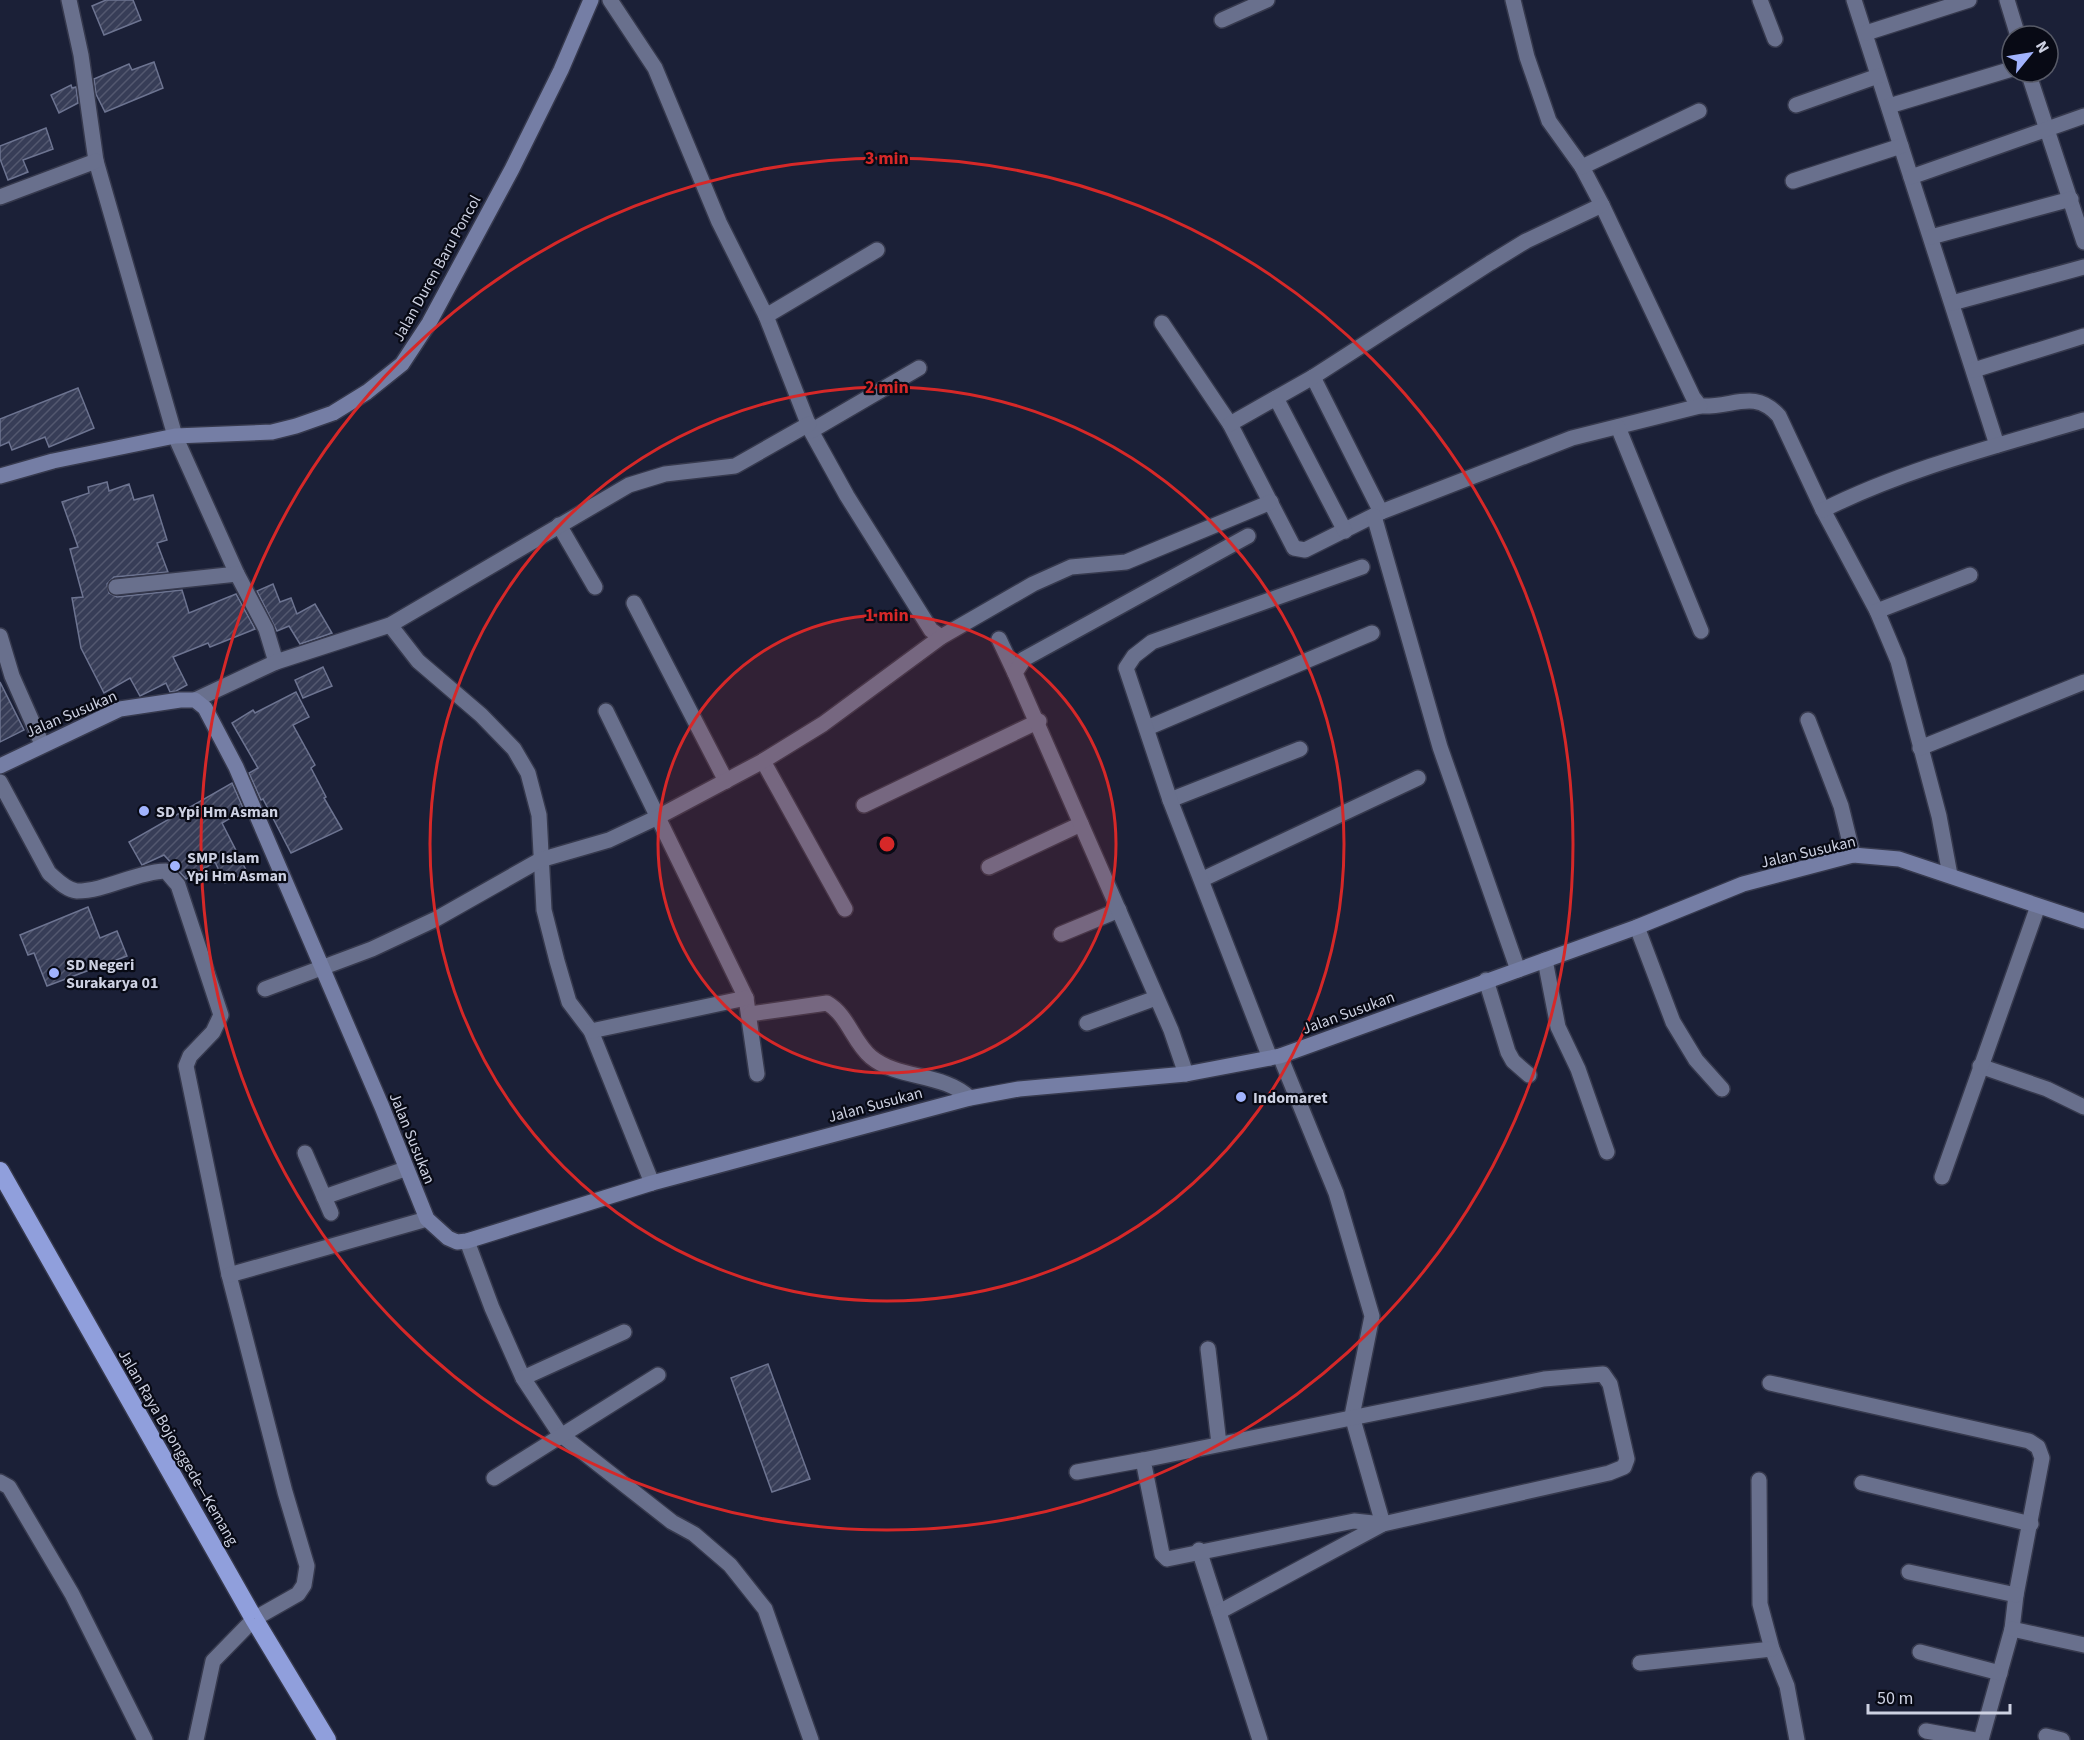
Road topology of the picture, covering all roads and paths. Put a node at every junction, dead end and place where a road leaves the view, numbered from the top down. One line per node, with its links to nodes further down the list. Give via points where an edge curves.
1 (69, 0): 23 (street)
2 (591, 0): 47 (street, Jalan Duren Baru Poncol, via 512,169 429,323 402,364 333,413 296,426 272,432)
3 (609, 0): 35 (street, via 655,68 719,222)
4 (1513, 0): 24 (street, via 1549,122)
5 (1760, 0): 13 (street)
6 (1854, 0): 12 (street)
7 (1969, 0): 12 (street)
8 (2007, 0): 11 (street)
9 (1263, 1): 10 (street)
10 (1222, 20)
11 (2014, 24)
12 (1866, 33): 15 (street)
13 (1775, 39)
14 (2000, 73): 18 (street)
15 (1878, 76): 17 (street); 18 (street)
16 (2032, 84): 21 (street)
17 (1796, 105)
18 (1889, 106): 22 (street)
19 (1699, 111): 24 (street)
20 (2084, 116): 21 (street)
21 (2047, 128): 25 (street); 28 (street)
22 (1900, 146): 25 (street); 26 (street)
23 (96, 161): 27 (street); 47 (street)
24 (1582, 167): 29 (street)
25 (1911, 177): 30 (street)
26 (1793, 182)
27 (0, 197)
28 (2071, 199): 30 (street); 31 (street)
29 (1602, 205): 40 (street, via 1490,262); 42 (street)
30 (1931, 237): 34 (street)
31 (2084, 242)
32 (877, 250): 35 (street)
33 (2084, 267): 34 (street)
34 (1952, 303): 39 (street)
35 (766, 316): 46 (street)
36 (1162, 323): 44 (street)
37 (2084, 336): 39 (street)
38 (919, 368): 46 (street)
39 (1974, 370): 48 (street)
40 (1313, 377): 41 (street); 52 (street)
41 (1276, 398): 44 (street); 54 (street)
42 (1700, 406): 45 (street); 51 (street, via 1716,407 1753,399 1768,403 1779,416)
43 (2084, 420): 48 (street)
44 (1230, 424): 50 (street)
45 (1618, 427): 52 (street, via 1572,438); 64 (street)
46 (810, 428): 53 (street, via 735,466 665,474 629,485); 67 (street, via 847,496 931,630)
47 (175, 436): 49 (street, Jalan Duren Baru Poncol); 57 (street)
48 (1997, 445): 51 (street, via 1855,494)
49 (0, 476)
50 (1271, 502): 54 (street, via 1299,551); 67 (street, via 1126,562 1071,567 1033,584)
51 (1823, 510): 62 (street)
52 (1377, 514): 54 (street); 102 (street, via 1440,747)
53 (559, 525): 59 (street); 63 (street)
54 (1345, 531)
55 (1248, 536): 70 (street, via 1024,659)
56 (1362, 567): 76 (street, via 1152,642 1126,668)
57 (237, 574): 60 (street); 69 (street, via 266,629)
58 (1970, 575): 62 (street)
59 (594, 586)
60 (116, 587)
61 (634, 603): 83 (street)
62 (1877, 611): 78 (street, via 1898,661)
63 (390, 625): 69 (street); 90 (street, via 418,661 481,715 514,750 528,773 539,815)
64 (1701, 631)
65 (1372, 633): 76 (street)
66 (0, 636): 77 (street, via 12,676)
67 (941, 638): 80 (street, via 823,724)
68 (999, 639): 70 (street)
69 (276, 662): 72 (street)
70 (1016, 673): 75 (street)
71 (2084, 682): 78 (street)
72 (195, 700): 77 (street, Jalan Susukan, via 160,701 120,709); 101 (street, Jalan Susukan, via 205,708 236,767)
73 (606, 711): 87 (street)
74 (1808, 720): 89 (street, via 1841,806)
75 (1039, 721): 86 (street); 88 (street)
76 (1147, 728): 85 (street)
77 (42, 744): 81 (street, Jalan Susukan)
78 (1920, 748): 92 (street)
79 (1300, 749): 85 (street)
80 (763, 761): 83 (street); 95 (street)
81 (0, 765)
82 (1418, 778): 93 (street)
83 (726, 781): 87 (street)
84 (0, 782): 128 (street, via 50,873 60,884 76,891 148,872 166,872 178,885 221,1015 213,1032 190,1056 186,1066)
85 (1170, 800): 93 (street)
86 (864, 805)
87 (658, 817): 90 (street, via 609,840); 105 (street)
88 (1082, 824): 91 (street); 96 (street)
89 (1853, 855): 92 (street, Jalan Susukan, via 1899,859); 98 (street, Jalan Susukan, via 1743,884)
90 (540, 860): 101 (street, via 436,919); 109 (street, via 544,910 569,1002)
91 (989, 867)
92 (1950, 875): 94 (street, Jalan Susukan)
93 (1203, 879): 110 (street)
94 (2038, 906): 97 (street, Jalan Susukan); 111 (street)
95 (845, 909)
96 (1119, 910): 99 (street); 106 (street)
97 (2084, 921)
98 (1637, 927): 100 (street, Jalan Susukan); 115 (street, via 1673,1022 1696,1060)
99 (1061, 934)
100 (1545, 960): 102 (street, Jalan Susukan); 118 (street, via 1558,1027 1578,1069)
101 (322, 967): 104 (street); 120 (street, Jalan Susukan)
102 (1518, 970): 103 (street, Jalan Susukan)
103 (1486, 980): 110 (street, Jalan Susukan); 114 (street, via 1508,1052)
104 (265, 989)
105 (746, 998): 107 (street); 109 (street)
106 (1156, 998): 108 (street); 113 (street)
107 (750, 1014): 112 (street); 116 (street, via 827,1003 841,1015 871,1057 893,1068 951,1083)
108 (1087, 1023)
109 (591, 1031): 123 (street)
110 (1275, 1057): 113 (street, Jalan Susukan); 134 (street, via 1336,1193 1372,1316)
111 (1980, 1066): 117 (street, via 2047,1089); 122 (street)
112 (757, 1074)
113 (1186, 1074): 116 (street, Jalan Susukan, via 1019,1089)
114 (1528, 1075)
115 (1722, 1089)
116 (970, 1098): 123 (street, Jalan Susukan)
117 (2084, 1107)
118 (1607, 1152)
119 (305, 1153): 124 (street)
120 (405, 1169): 124 (street); 126 (street, Jalan Susukan)
121 (0, 1171): 149 (highway, Jalan Raya Bojonggede—Kemang)
122 (1942, 1177)
123 (652, 1183): 127 (street, Jalan Susukan)
124 (324, 1197): 125 (street)
125 (331, 1213)
126 (427, 1219): 127 (street, Jalan Susukan, via 448,1238); 128 (street)
127 (467, 1241): 132 (street)
128 (229, 1275): 149 (street, via 307,1566 298,1594)
129 (624, 1332): 132 (street)
130 (1208, 1349): 136 (street)
131 (658, 1375): 135 (street)
132 (523, 1378): 135 (street)
133 (1770, 1383): 144 (street, via 2029,1441 2038,1447 2042,1458)
134 (1352, 1416): 136 (street); 143 (street); 143 (street, via 1544,1379 1603,1374 1610,1384 1628,1459 1624,1467)
135 (560, 1434): 139 (street); 161 (street, via 672,1522 694,1533 730,1565 765,1610)
136 (1219, 1444): 137 (street)
137 (1143, 1460): 138 (street); 145 (street, via 1163,1558)
138 (1077, 1472)
139 (494, 1478)
140 (1759, 1479): 152 (street, via 1760,1604)
141 (0, 1482): 158 (street, via 9,1487 72,1594)
142 (1862, 1483): 144 (street)
143 (1383, 1524): 145 (street, via 1354,1521); 148 (street)
144 (2031, 1524): 147 (street)
145 (1199, 1550): 148 (street)
146 (1909, 1572): 147 (street)
147 (2016, 1595): 150 (street)
148 (1219, 1612): 162 (street)
149 (254, 1619): 159 (street, via 213,1661); 160 (highway, Jalan Raya Bojonggede—Kemang)
150 (2012, 1629): 151 (street); 155 (street)
151 (2084, 1645)
152 (1772, 1649): 154 (street); 163 (street, via 1787,1686)
153 (1920, 1652): 155 (street)
154 (1640, 1663)
155 (2000, 1673): 165 (street)
156 (1926, 1731): 164 (street)
157 (2046, 1736): 166 (street)
158 (140, 1739)
159 (196, 1740)
160 (327, 1740)
161 (811, 1740)
162 (1260, 1740)
163 (1797, 1740)
164 (1975, 1740)
165 (1982, 1740)
166 (2062, 1740)

